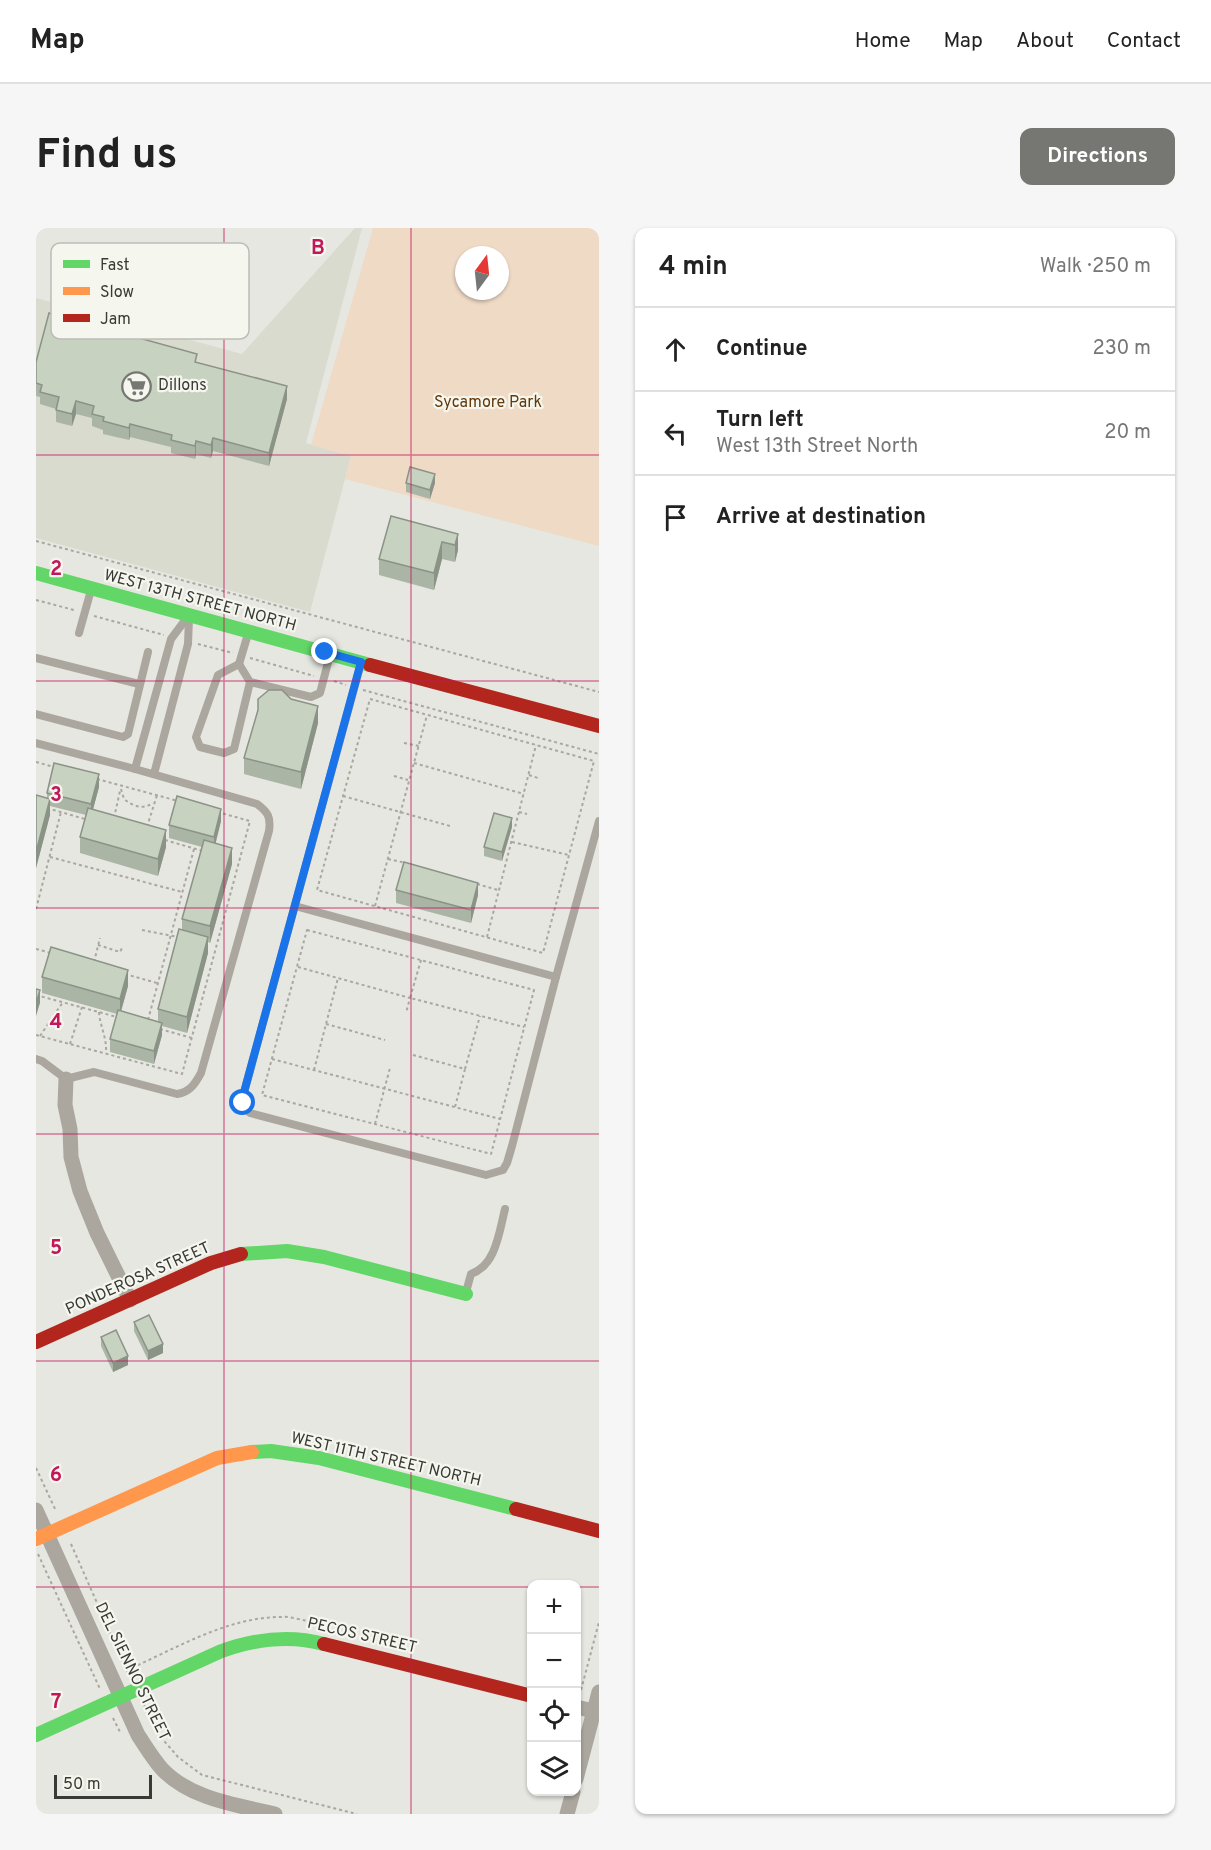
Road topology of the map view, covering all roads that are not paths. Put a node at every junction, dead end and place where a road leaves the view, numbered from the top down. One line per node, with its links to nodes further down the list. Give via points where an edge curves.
1 (36, 573): 2 (street, WEST 13TH STREET NORTH)
2 (92, 588): 3 (street, WEST 13TH STREET NORTH); 5 (lane)
3 (189, 616): 4 (street, WEST 13TH STREET NORTH); 16 (lane, via 171,639); 17 (lane, via 188,644)
4 (249, 632): 7 (street, WEST 13TH STREET NORTH); 10 (lane)
5 (80, 633)
6 (148, 652): 12 (lane)
7 (330, 654): 9 (street, WEST 13TH STREET NORTH); 11 (lane, via 320,693 311,697)
8 (36, 658): 12 (lane)
9 (361, 662): 14 (street, WEST 13TH STREET NORTH); 19 (lane)
10 (239, 664): 11 (lane); 11 (lane, via 218,675 196,737 200,747 224,753 234,749)
11 (250, 682)
12 (140, 684): 13 (lane, via 128,734 123,737)
13 (36, 714)
14 (599, 726)
15 (36, 743): 16 (lane)
16 (135, 769): 17 (lane)
17 (154, 774): 22 (lane, via 256,804 270,821 201,1073 191,1088 177,1094 94,1072)
18 (599, 821): 20 (lane)
19 (295, 906): 20 (lane); 20 (lane, via 243,1096 245,1109 258,1116 486,1175 503,1170)
20 (556, 977)
21 (36, 1059): 22 (lane)
22 (66, 1079): 25 (street, via 71,1157 97,1233)
23 (505, 1209): 24 (lane, via 493,1254 480,1271 471,1274)
24 (466, 1294): 25 (street, PONDEROSA STREET, via 287,1251 248,1254 212,1263)
25 (130, 1300): 26 (street, PONDEROSA STREET)
26 (36, 1342)
27 (36, 1510): 29 (street, DEL SIENNO STREET)
28 (599, 1531): 29 (street, WEST 11TH STREET NORTH, via 319,1458 271,1451 217,1458)
29 (41, 1536): 32 (street, DEL SIENNO STREET)
30 (599, 1692): 34 (street)
31 (527, 1695): 32 (street, PECOS STREET, via 314,1641 283,1637 242,1643)
32 (121, 1697): 35 (street, PECOS STREET); 38 (street, DEL SIENNO STREET, via 150,1754 179,1784 201,1795)
33 (581, 1708): 34 (street)
34 (594, 1711): 36 (street)
35 (36, 1735)
36 (581, 1760)
37 (572, 1796): 39 (street)
38 (275, 1814)
39 (567, 1814)

